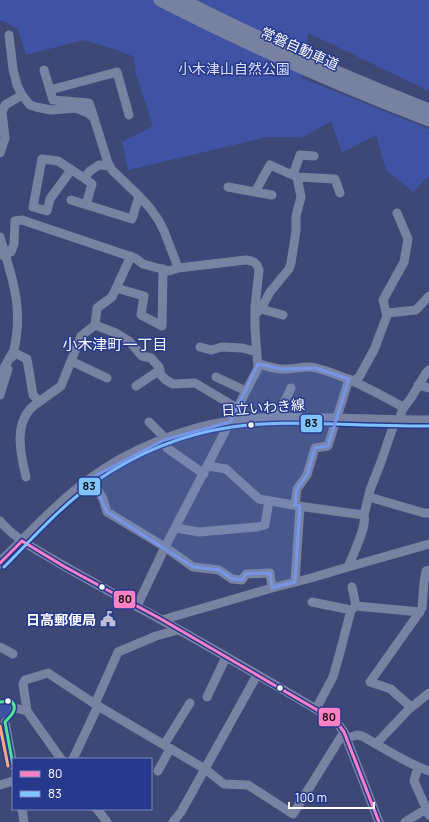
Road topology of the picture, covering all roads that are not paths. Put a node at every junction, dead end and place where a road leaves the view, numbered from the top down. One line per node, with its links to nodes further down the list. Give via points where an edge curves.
1 (160, 0): 10 (highway, 常磐自動車道, via 283,59)
2 (182, 0): 7 (highway, 常磐自動車道, via 319,65)
3 (9, 35): 6 (street, via 13,70)
4 (44, 70): 5 (street)
5 (50, 90): 8 (street, via 117,72); 9 (street, via 53,100 89,102)
6 (22, 95): 9 (street, via 30,105 36,107 51,110 76,108); 11 (street, via 5,105 2,112 5,138)
7 (429, 110)
8 (128, 115)
9 (94, 118): 13 (street)
10 (429, 120)
11 (0, 153)
12 (314, 156): 15 (street, via 300,155)
13 (110, 166): 16 (street, via 99,165); 20 (street)
14 (71, 170): 14 (street, via 58,161 42,159 33,207 47,211 50,199); 16 (street)
15 (295, 176): 18 (street, via 270,165); 19 (street, via 335,179); 32 (street, via 301,198 296,216 291,264)
16 (84, 178): 23 (street, via 92,184)
17 (228, 187): 18 (street)
18 (255, 192): 21 (street)
19 (340, 193)
20 (140, 196): 23 (street, via 132,219); 28 (street, via 159,222)
21 (272, 196)
22 (72, 200): 23 (street)
23 (86, 205)
24 (397, 212): 34 (street, via 408,239 404,262 383,300)
25 (0, 237): 26 (street)
26 (3, 254): 27 (street, via 11,252 15,221 22,220); 37 (street, via 17,300 17,328)
27 (131, 256): 29 (street, via 143,264); 30 (street)
28 (176, 262)
29 (163, 269): 30 (street, via 162,326 141,315 144,296); 32 (street, via 169,271 253,261 259,270)
30 (116, 288): 35 (street, via 112,297 97,308)
31 (429, 296): 34 (street, via 416,310 388,313)
32 (258, 312): 33 (street); 38 (street, via 255,329)
33 (283, 315)
34 (387, 316): 46 (street, via 374,350 359,377)
35 (95, 325): 39 (street, via 81,336); 41 (street, via 129,341 142,356 151,358)
36 (200, 347): 38 (street, via 211,350 222,347 242,348)
37 (13, 352): 43 (street); 52 (street); 53 (street, via 27,359)
38 (257, 352): 40 (street)
39 (71, 361): 45 (street); 53 (street, via 61,386)
40 (258, 364): 46 (street, via 283,369 316,368); 51 (street)
41 (160, 370): 48 (street); 55 (street, via 166,380 174,384 195,383)
42 (429, 370): 47 (street)
43 (0, 376)
44 (216, 377): 51 (street)
45 (107, 378)
46 (351, 380): 54 (street); 57 (street)
47 (418, 385): 50 (street); 54 (street)
48 (136, 386)
49 (291, 388): 56 (street)
50 (429, 388)
51 (246, 391): 55 (street)
52 (0, 395)
53 (36, 404): 64 (street, via 30,408 22,422 21,450)
54 (403, 407): 58 (street)
55 (236, 408): 61 (street)
56 (278, 418): 57 (main road, 日立いわき線); 61 (main road, 日立いわき線)
57 (336, 420): 58 (main road, 日立いわき線); 68 (street, via 328,446 315,448 307,475 297,489)
58 (397, 421): 59 (main road, 日立いわき線); 66 (street)
59 (429, 421)
60 (149, 422): 62 (street, via 162,434)
61 (230, 422): 62 (main road, 日立いわき線); 63 (street)
62 (164, 440): 63 (street, via 167,448); 65 (main road, 日立いわき線, via 130,455)
63 (206, 470): 67 (street, via 226,469 259,499); 72 (street)
64 (26, 476)
65 (91, 478): 73 (main road, 日立いわき線); 75 (street, via 108,512)
66 (368, 497): 69 (street); 70 (street)
67 (269, 501): 68 (street); 72 (street, via 265,525 199,532)
68 (297, 506): 70 (street); 79 (street)
69 (429, 513)
70 (364, 515): 77 (street, via 361,535)
71 (0, 521): 73 (street)
72 (176, 528): 75 (street)
73 (22, 541): 76 (main road, 日立いわき線); 83 (street)
74 (429, 544): 77 (street)
75 (165, 548): 81 (street, via 193,567 219,570 232,579 242,580 246,574 270,573); 83 (street)
76 (0, 563)
77 (348, 567): 79 (street)
78 (429, 570): 85 (street, via 426,571)
79 (295, 582): 81 (street)
80 (352, 587): 84 (street)
81 (272, 588): 86 (street)
82 (312, 602): 84 (street)
83 (137, 606): 86 (street)
84 (353, 608): 85 (street); 98 (street, via 333,677)
85 (420, 612): 96 (street, via 370,682 391,689)
86 (162, 620): 87 (street)
87 (178, 630): 90 (street); 95 (street, via 118,652)
88 (0, 647): 89 (street)
89 (13, 654)
90 (226, 657): 91 (street); 93 (street)
91 (257, 675): 98 (street); 108 (street)
92 (429, 693): 96 (street)
93 (207, 697)
94 (190, 703): 103 (street)
95 (97, 705): 99 (street, via 48,673 25,680 23,684); 103 (street); 105 (street)
96 (412, 707): 102 (street)
97 (15, 708): 99 (street)
98 (316, 709): 101 (street, via 336,721)
99 (27, 711): 104 (street)
100 (4, 722): 106 (street)
101 (346, 735): 102 (street, via 362,736); 108 (street, via 293,814 248,785 224,784); 119 (street)
102 (376, 744): 107 (street)
103 (167, 747): 108 (street); 109 (street)
104 (60, 758)
105 (73, 758)
106 (12, 760)
107 (418, 767): 110 (street); 115 (street, via 414,781)
108 (205, 769): 118 (street)
109 (158, 771)
110 (429, 771)
111 (12, 782): 112 (street)
112 (0, 785)
113 (22, 810): 116 (street)
114 (99, 810): 117 (street)
115 (427, 812): 120 (street)
116 (24, 822)
117 (107, 822)
118 (173, 822)
119 (379, 822)
120 (405, 822)

